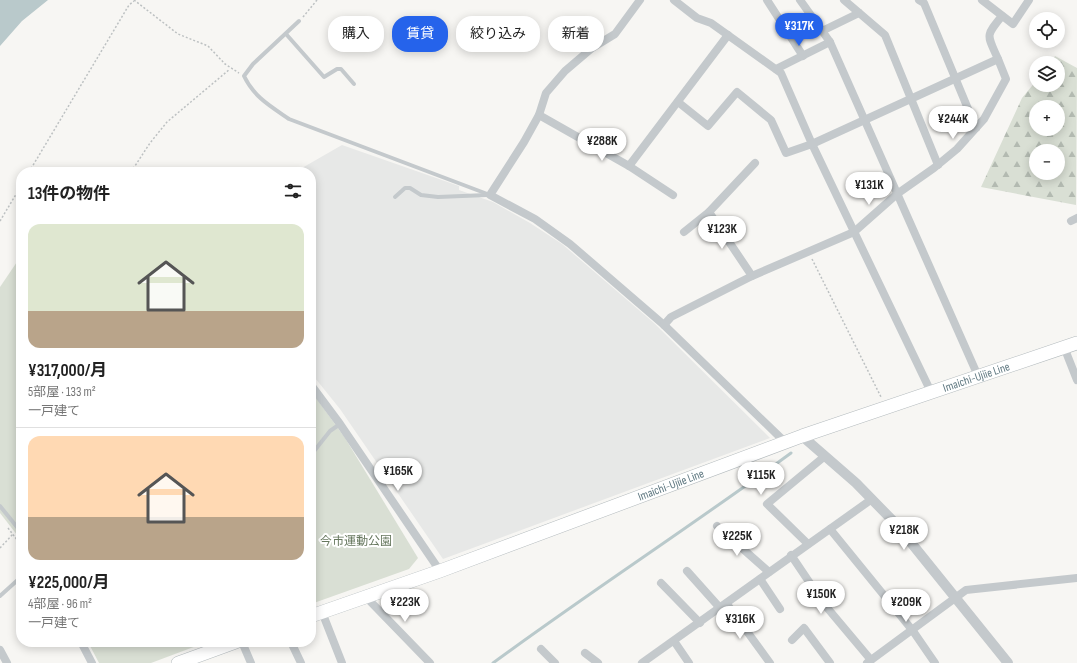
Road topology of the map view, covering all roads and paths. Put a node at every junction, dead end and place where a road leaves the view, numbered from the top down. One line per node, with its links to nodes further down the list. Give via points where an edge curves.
1 (317, 0): 13 (path)
2 (640, 0): 27 (street, via 614,34 592,48 565,71 546,93)
3 (674, 0): 16 (street, via 697,18 711,23)
4 (767, 0): 18 (street)
5 (800, 0): 14 (street)
6 (844, 0): 11 (street)
7 (919, 0): 23 (street, via 924,3)
8 (982, 0): 12 (street)
9 (1029, 0): 12 (street, via 1013,24)
10 (134, 1): 20 (path, via 163,20 178,34 208,46); 34 (path, via 129,5)
11 (858, 13): 14 (street); 25 (street, via 885,35)
12 (1002, 16): 19 (street, via 989,32 988,38)
13 (299, 21): 15 (lane)
14 (822, 31): 17 (street)
15 (286, 34): 22 (lane, via 253,64); 24 (lane, via 324,76 341,69)
16 (728, 35): 21 (street); 26 (street)
17 (830, 42): 18 (street); 28 (street)
18 (803, 56): 21 (street)
19 (998, 59): 23 (street); 29 (street, via 1006,79 984,119)
20 (230, 69): 22 (path); 35 (path, via 167,122)
21 (776, 69): 30 (street, via 781,73)
22 (244, 76): 38 (lane, via 253,92 262,101 289,118)
23 (956, 78): 25 (street); 29 (street)
24 (354, 84)
25 (911, 99): 28 (street); 32 (street)
26 (678, 102): 30 (street, via 708,126 737,92 771,120 786,153); 33 (street)
27 (539, 115): 33 (street); 38 (street)
28 (864, 120): 30 (street); 37 (street)
29 (976, 128): 32 (street)
30 (812, 144): 44 (street)
31 (755, 163): 41 (street)
32 (938, 165): 37 (street)
33 (630, 166): 39 (street)
34 (32, 167)
35 (135, 167)
36 (16, 194): 42 (path)
37 (897, 194): 44 (street); 50 (street)
38 (490, 195): 40 (lane, via 427,196 405,188); 47 (street, via 548,227)
39 (673, 195)
40 (395, 197)
41 (709, 212): 43 (street); 46 (street)
42 (0, 221)
43 (684, 232)
44 (854, 232): 45 (street); 53 (street)
45 (808, 252): 46 (street); 54 (path)
46 (752, 276): 47 (street, via 671,317)
47 (664, 324): 57 (street)
48 (1077, 343): 49 (main road, Imaichi-Ujiie Line)
49 (1064, 348): 50 (main road, Imaichi-Ujiie Line); 51 (street)
50 (978, 376): 53 (main road, Imaichi-Ujiie Line)
51 (1077, 380)
52 (316, 392): 55 (street)
53 (931, 392): 54 (main road, Imaichi-Ujiie Line)
54 (886, 407): 56 (main road, Imaichi-Ujiie Line)
55 (340, 424): 58 (lane, via 330,431); 71 (street)
56 (802, 436): 57 (main road, Imaichi-Ujiie Line); 59 (street)
57 (786, 443): 71 (main road, Imaichi-Ujiie Line)
58 (316, 449)
59 (825, 456): 60 (street); 68 (street, via 768,504)
60 (872, 499): 65 (street); 80 (street)
61 (0, 506): 63 (lane)
62 (4, 523): 66 (path)
63 (16, 526)
64 (717, 526): 73 (street)
65 (830, 530): 68 (street); 85 (street)
66 (13, 534): 67 (path); 69 (path)
67 (16, 538)
68 (808, 544): 70 (street)
69 (0, 548)
70 (791, 555): 73 (street); 95 (street, via 824,604)
71 (440, 571): 79 (main road, Imaichi-Ujiie Line)
72 (688, 571): 81 (street)
73 (769, 572): 75 (street)
74 (1077, 578): 80 (street, via 966,590)
75 (760, 579): 81 (street); 82 (street)
76 (16, 582): 78 (lane)
77 (661, 583): 84 (street)
78 (0, 596)
79 (366, 597): 83 (main road, Imaichi-Ujiie Line); 102 (street)
80 (956, 598): 85 (street); 110 (street)
81 (724, 606): 84 (street); 107 (street)
82 (780, 609)
83 (317, 614): 101 (street)
84 (700, 623): 87 (street)
85 (913, 631): 95 (street); 109 (street)
86 (792, 640): 108 (street, via 804,628)
87 (674, 641): 105 (street); 106 (street)
88 (84, 647): 97 (street)
89 (222, 647): 98 (main road)
90 (244, 647): 99 (street)
91 (293, 647): 100 (street)
92 (541, 649): 103 (street)
93 (0, 650): 96 (street)
94 (586, 653): 104 (street)
95 (869, 662)
96 (7, 663)
97 (92, 663)
98 (178, 663)
99 (251, 663)
100 (301, 663)
101 (342, 663)
102 (430, 663)
103 (555, 663)
104 (598, 663)
105 (642, 663)
106 (689, 663)
107 (770, 663)
108 (830, 663)
109 (935, 663)
110 (1008, 663)

